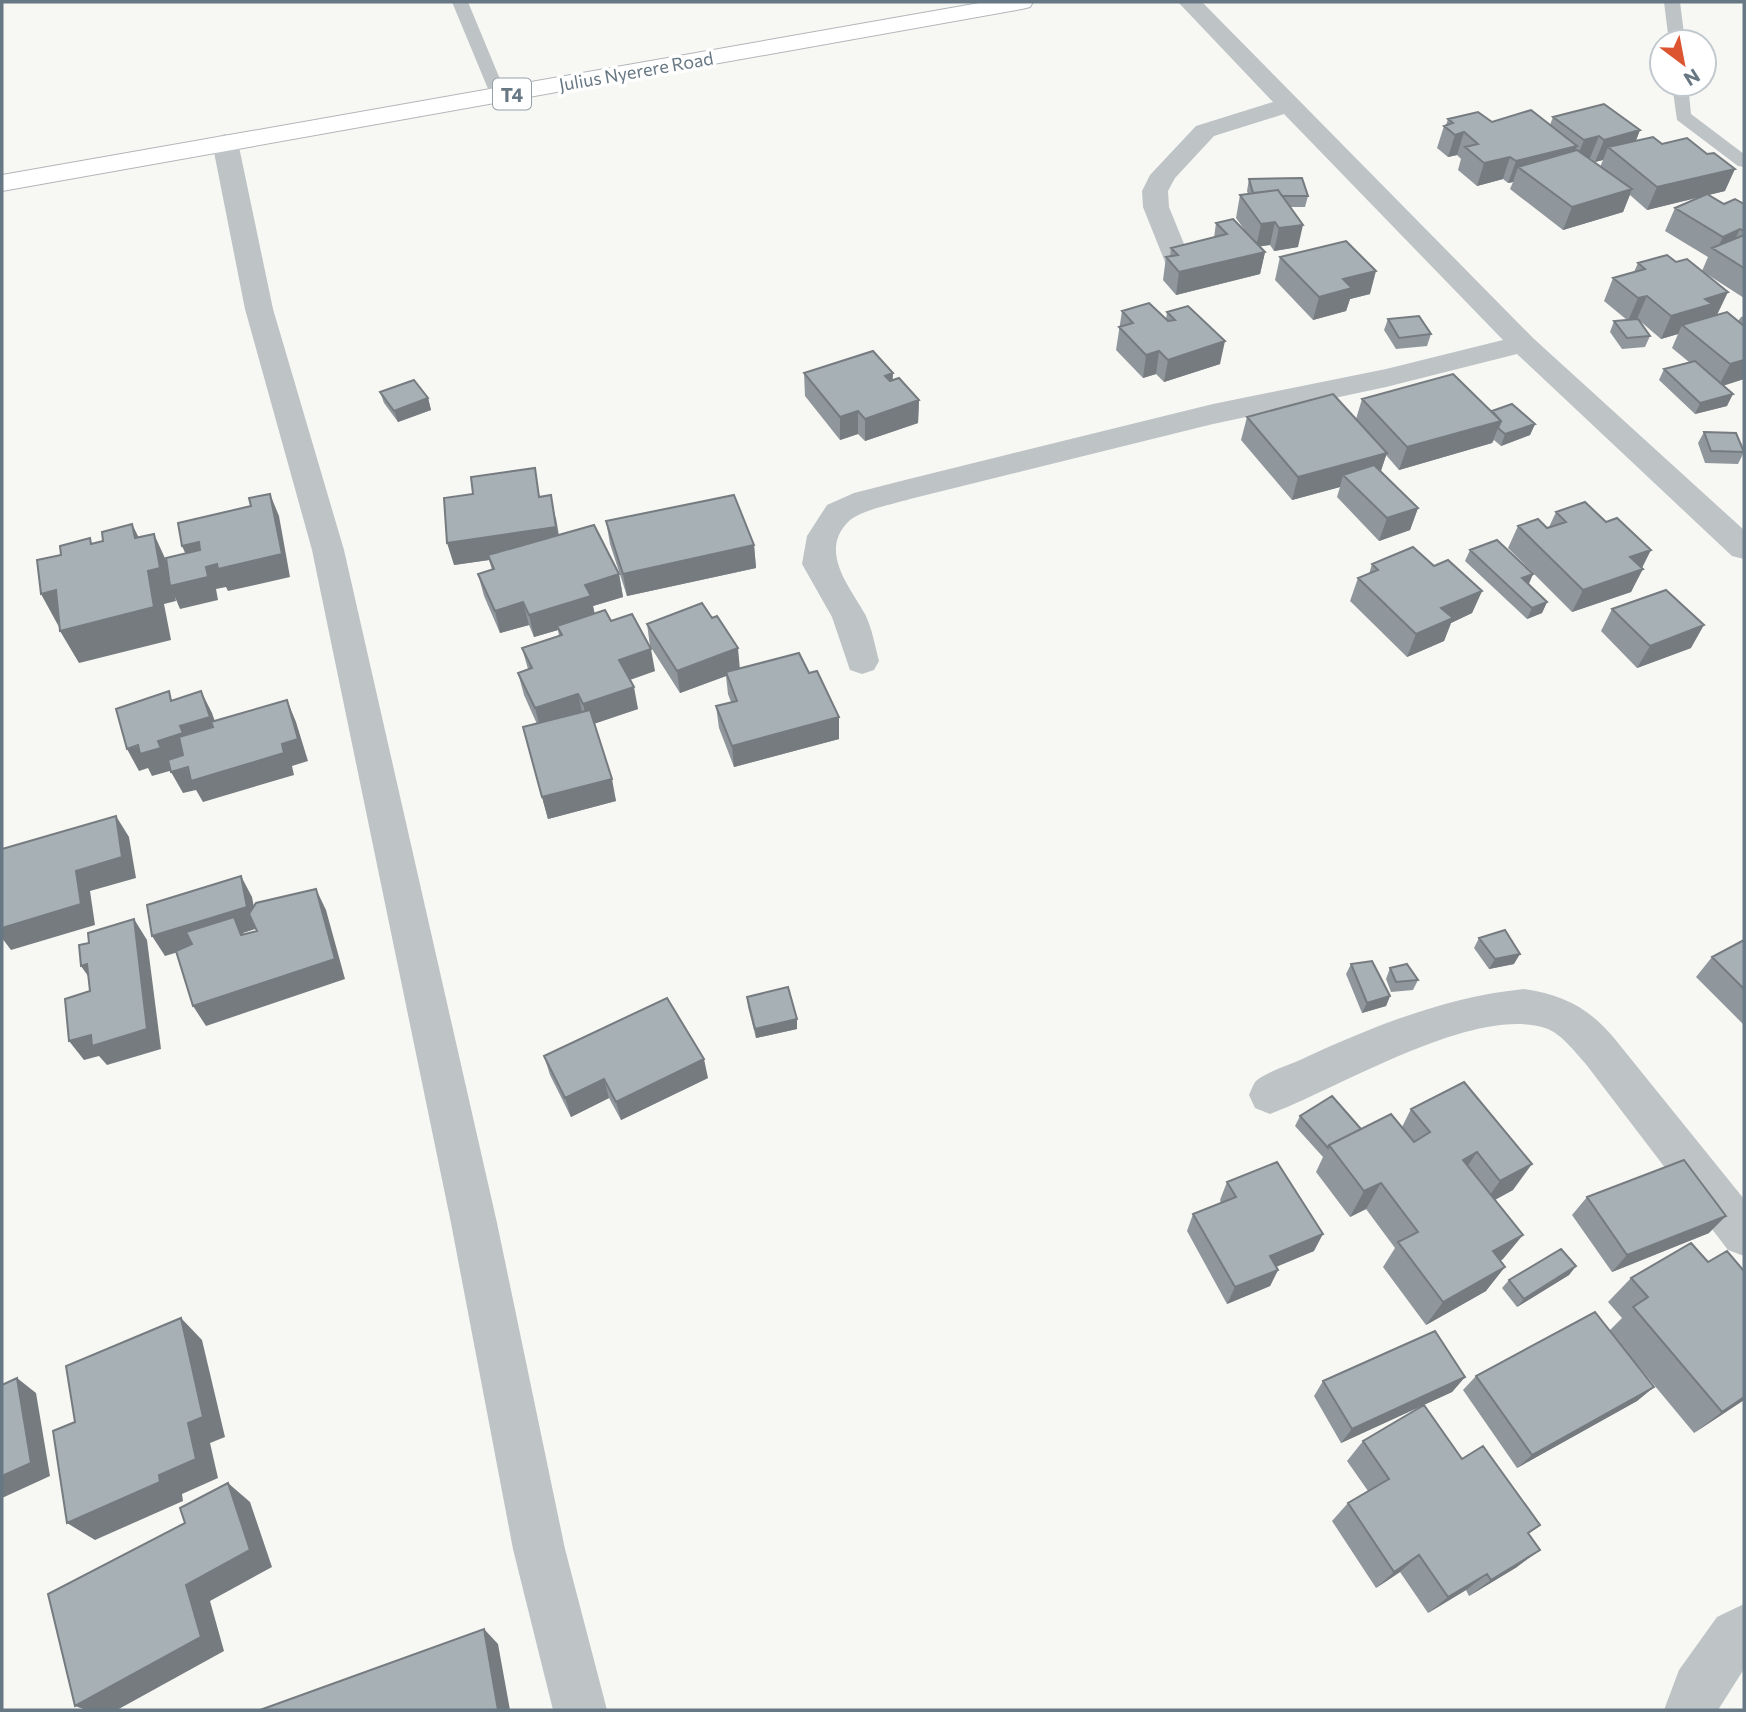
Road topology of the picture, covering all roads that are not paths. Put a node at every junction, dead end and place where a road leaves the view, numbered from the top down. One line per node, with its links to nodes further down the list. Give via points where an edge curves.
1 (460, 2): 6 (lane)
2 (1022, 2): 6 (highway, Julius Nyerere Road / T4)
3 (1189, 2): 8 (street)
4 (1672, 2): 5 (lane)
5 (1675, 28)
6 (499, 96): 9 (highway, Julius Nyerere Road / T4)
7 (1681, 98): 10 (lane, via 1683,117)
8 (1289, 105): 12 (street, via 1205,131 1163,175 1155,191 1156,207); 13 (street)
9 (225, 142): 11 (highway, Julius Nyerere Road / T4); 19 (street, via 259,309 328,550 471,1209 539,1549)
10 (1744, 162)
11 (2, 183)
12 (1177, 261)
13 (1523, 344): 14 (street); 15 (street, via 909,489 838,513 823,536 819,564 849,617)
14 (1744, 548)
15 (862, 661)
16 (1270, 1095): 17 (street, via 1333,1063 1500,1006 1551,1011 1573,1022 1589,1040 1678,1146)
17 (1744, 1235)
18 (1744, 1630): 20 (street, via 1698,1689)
19 (580, 1710)
20 (1691, 1710)

